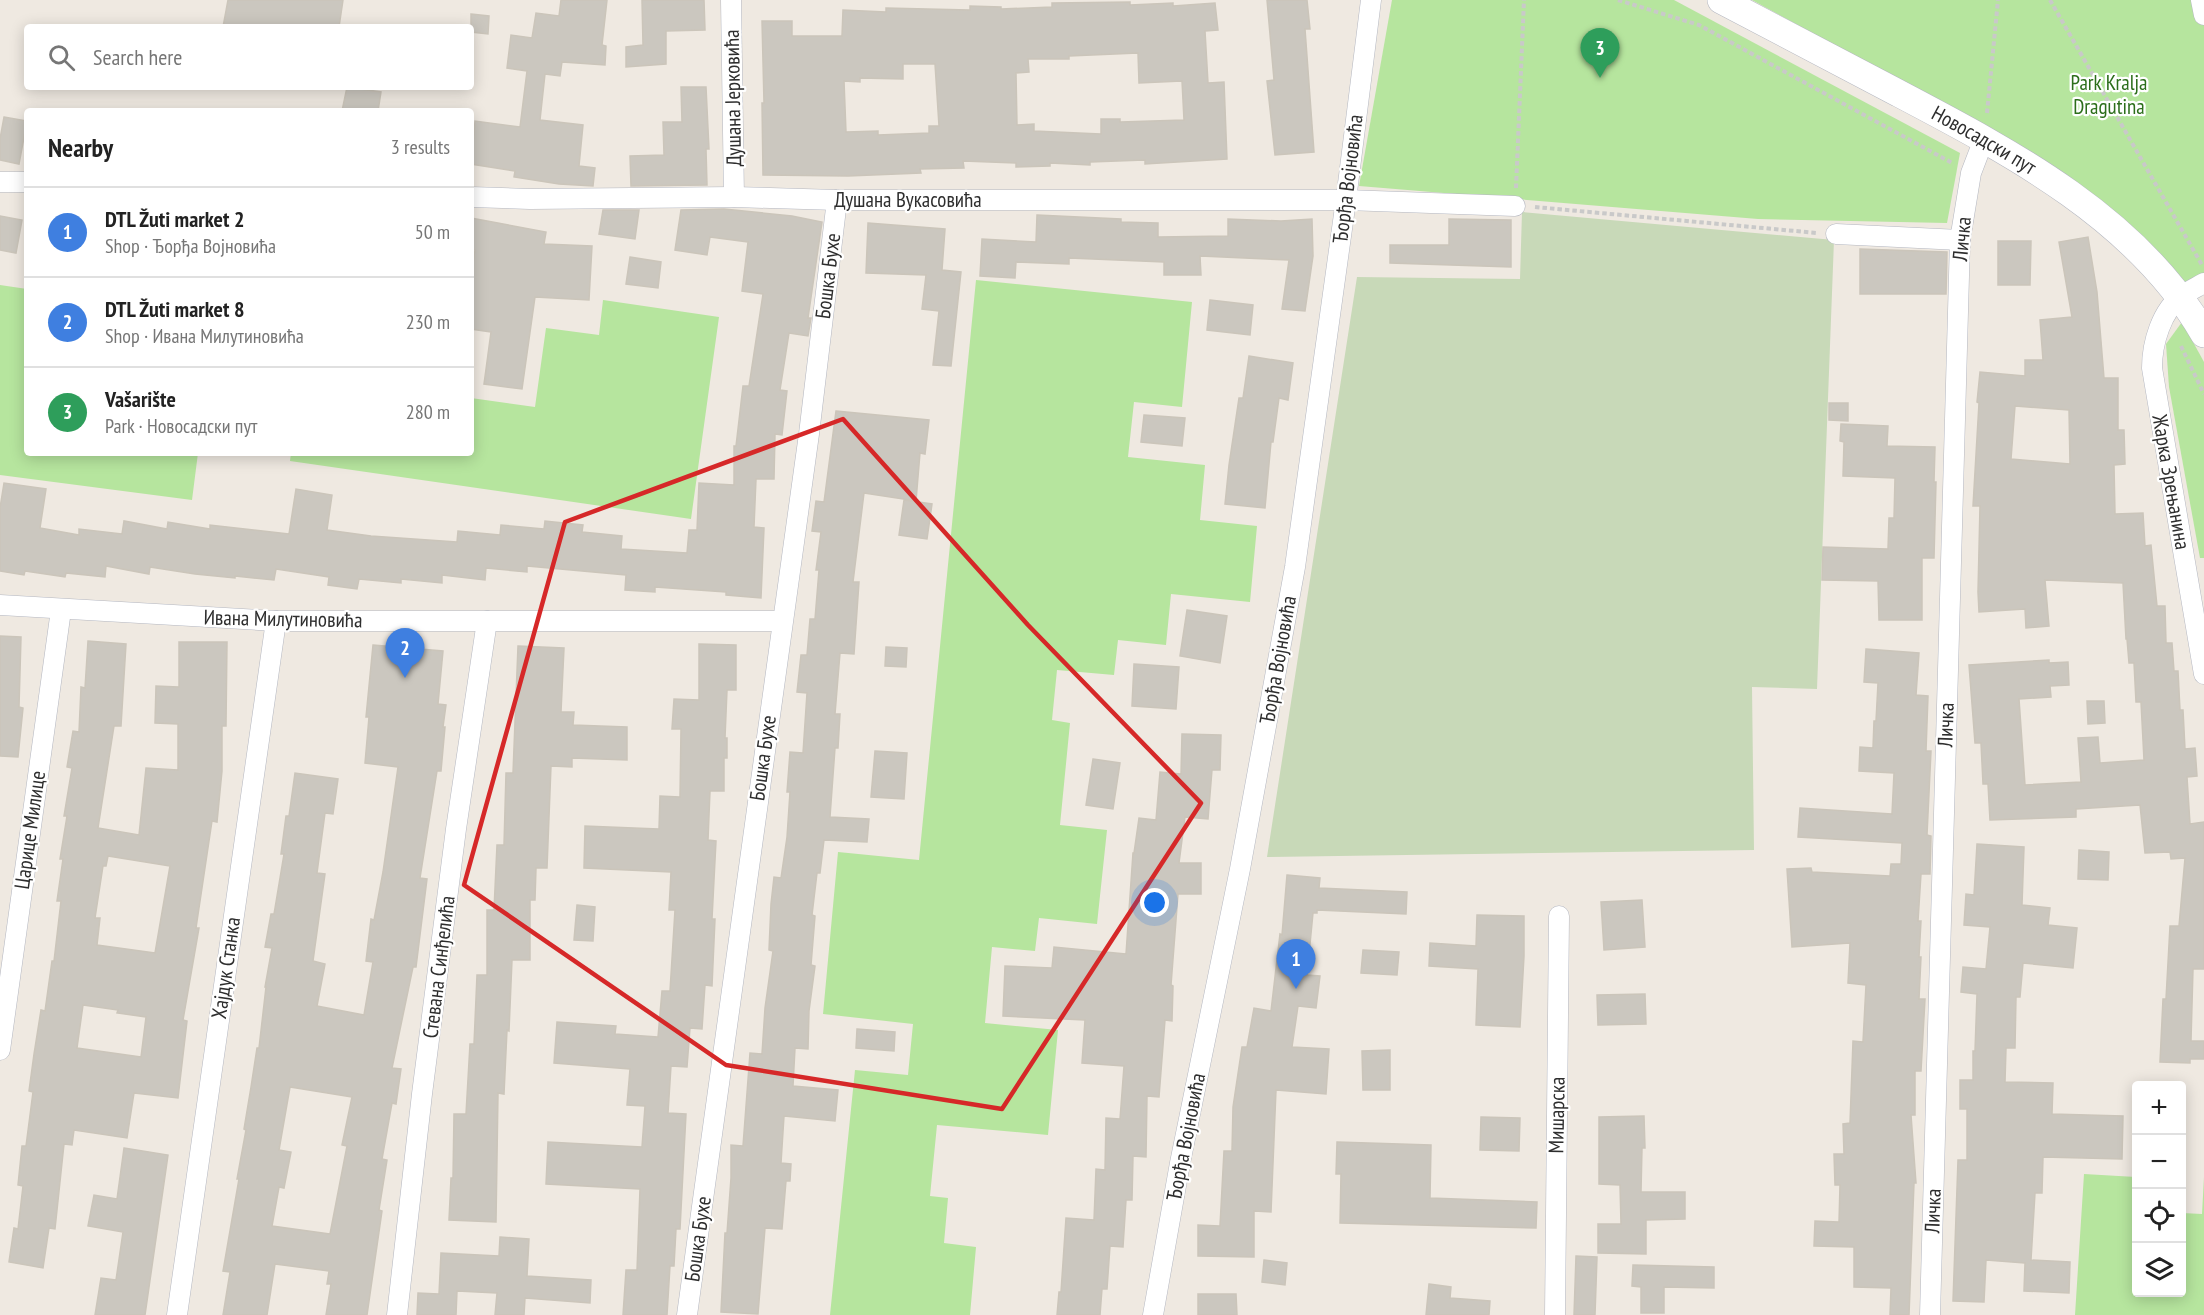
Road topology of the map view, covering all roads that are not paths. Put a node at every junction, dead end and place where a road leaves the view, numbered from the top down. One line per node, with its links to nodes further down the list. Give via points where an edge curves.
1 (731, 0): 10 (street, Душана Јерковића)
2 (1371, 0): 12 (street, Ђорђа Војновића)
3 (1721, 0): 6 (main road, Новосадски пут)
4 (2201, 0): 5 (street)
5 (2204, 15)
6 (1984, 139): 15 (street, Личка, via 1971,173); 17 (main road, Новосадски пут, via 2138,248)
7 (0, 182): 8 (street)
8 (24, 182)
9 (474, 196): 10 (street, Душана Вукасовића)
10 (734, 197): 11 (street, Душана Вукасовића)
11 (837, 200): 12 (street, Душана Вукасовића); 23 (street, Бошка Бухе)
12 (1346, 200): 13 (street, Душана Вукасовића); 30 (street, Ђорђа Војновића, via 1295,567)
13 (1515, 206)
14 (1836, 234): 15 (street)
15 (1960, 240): 32 (street, Личка)
16 (2204, 284): 17 (street)
17 (2173, 306): 18 (main road, Новосадски пут); 24 (street, Жарка Зрењанина, via 2154,342 2152,368)
18 (2204, 334)
19 (0, 605): 20 (street, Ивана Милутиновића)
20 (61, 610): 21 (street, Ивана Милутиновића); 26 (street, Царице Милице)
21 (276, 621): 22 (street, Ивана Милутиновића); 27 (street, Хајдук Станка)
22 (487, 621): 23 (street, Ивана Милутиновића); 28 (street, Стевана Синђелића, via 422,1094)
23 (782, 621): 29 (street, Бошка Бухе)
24 (2204, 674)
25 (1559, 916): 31 (street, Мишарска)
26 (0, 1050)
27 (177, 1315)
28 (397, 1315)
29 (687, 1315)
30 (1153, 1315)
31 (1555, 1315)
32 (1930, 1315)

